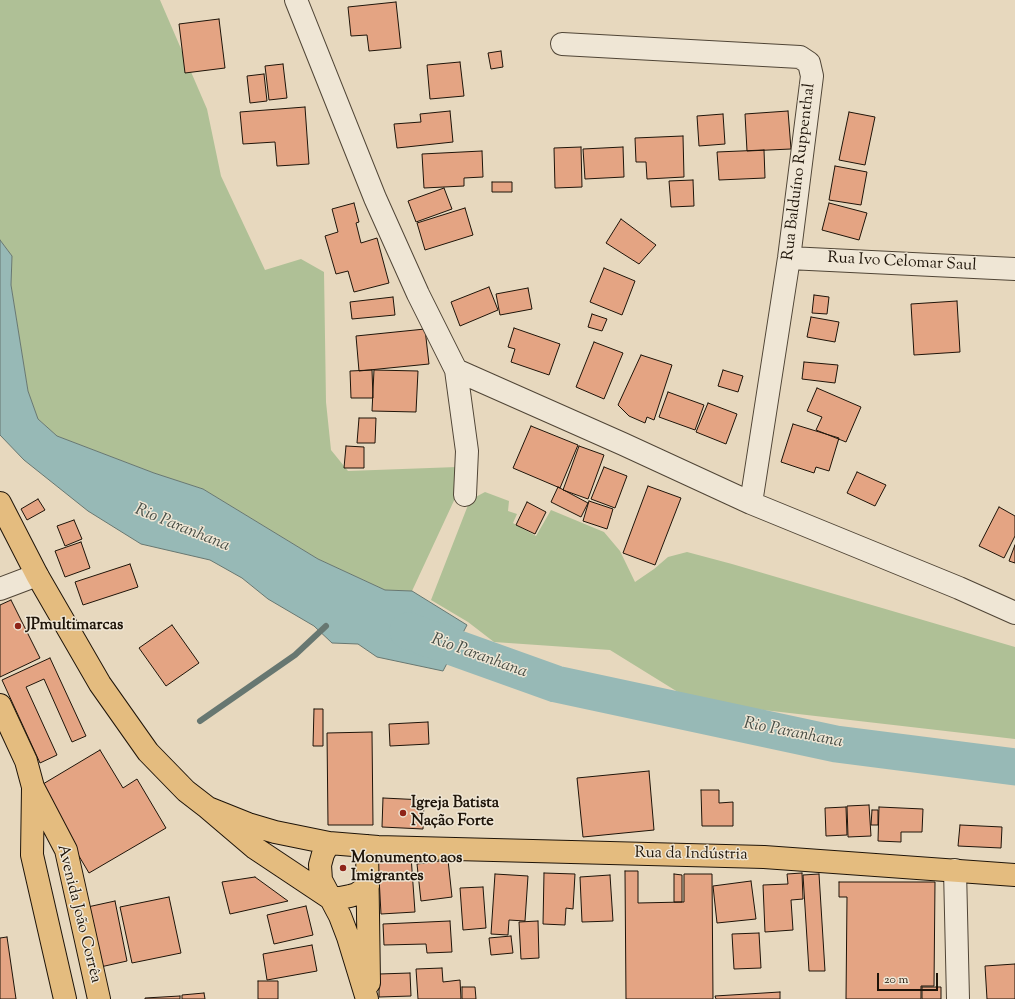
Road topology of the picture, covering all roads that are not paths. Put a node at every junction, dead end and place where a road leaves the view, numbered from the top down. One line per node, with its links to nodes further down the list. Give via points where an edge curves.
1 (296, 0): 5 (street, via 375,198)
2 (562, 44): 3 (street, Rua Balduíno Ruppenthal, via 800,57 808,64 812,76)
3 (789, 258): 4 (street, Rua Ivo Celomar Saul); 8 (street, Rua Balduíno Ruppenthal)
4 (1015, 269)
5 (456, 370): 6 (street, via 467,451); 8 (street)
6 (465, 495)
7 (0, 503): 9 (main road)
8 (751, 503): 11 (street)
9 (37, 575): 10 (street); 14 (main road, via 100,684 148,752 186,791)
10 (0, 589)
11 (1015, 613)
12 (0, 705): 13 (main road, Avenida João Corrêa, via 26,761)
13 (34, 787): 21 (main road, Avenida João Corrêa, via 32,855); 22 (main road, Avenida João Corrêa, via 66,850)
14 (208, 808): 15 (main road, via 275,832); 20 (main road, via 255,848)
15 (329, 843): 16 (main road); 20 (main road, via 320,865 321,880)
16 (367, 846): 17 (main road, Rua da Indústria, via 764,856); 19 (main road)
17 (955, 870): 18 (main road, Rua da Indústria); 24 (street)
18 (1015, 875)
19 (368, 886): 20 (main road, via 357,894); 23 (main road)
20 (330, 898): 23 (main road, via 348,937)
21 (65, 999)
22 (99, 999)
23 (368, 999)
24 (958, 999)

